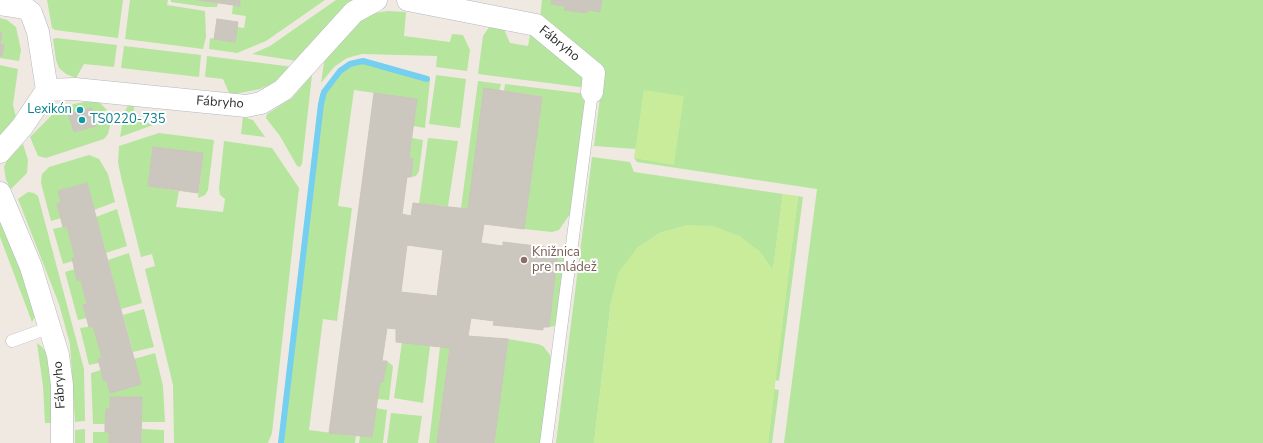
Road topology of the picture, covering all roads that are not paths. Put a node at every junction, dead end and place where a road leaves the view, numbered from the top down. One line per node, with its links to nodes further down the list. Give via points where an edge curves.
1 (376, 0): 4 (street, Fábryho, via 354,12 283,90 258,104 246,106 75,89)
2 (408, 0): 5 (street, Fábryho, via 536,25 594,73)
3 (0, 4): 4 (street, via 25,8 31,12 38,32)
4 (47, 90): 6 (street, via 22,127)
5 (592, 92): 11 (lane)
6 (0, 152)
7 (0, 193): 8 (street, Fábryho, via 31,266)
8 (50, 327): 9 (lane); 10 (street, Fábryho, via 62,385)
9 (12, 341)
10 (62, 443)
11 (546, 443)

